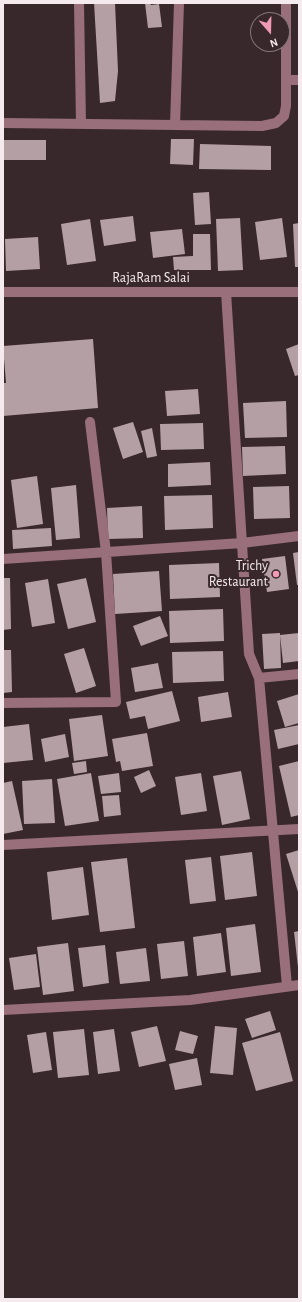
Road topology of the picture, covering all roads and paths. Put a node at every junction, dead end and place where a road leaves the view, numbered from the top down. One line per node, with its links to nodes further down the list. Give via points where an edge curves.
1 (79, 3): 7 (street)
2 (178, 3): 8 (street)
3 (286, 3): 4 (street)
4 (286, 80): 5 (street); 8 (street, via 284,116 276,123 262,126)
5 (299, 80)
6 (3, 123): 7 (street)
7 (81, 124): 8 (street)
8 (176, 125)
9 (3, 292): 10 (street, RajaRam Salai)
10 (226, 292): 11 (street, RajaRam Salai); 14 (street)
11 (299, 292)
12 (90, 422): 15 (street)
13 (299, 536): 14 (street)
14 (242, 543): 15 (street); 18 (street, via 250,654)
15 (106, 552): 16 (street); 19 (street, via 116,702)
16 (3, 559)
17 (299, 674): 18 (street)
18 (259, 678): 21 (street)
19 (3, 703)
20 (299, 829): 21 (street)
21 (273, 831): 22 (street); 24 (street)
22 (3, 845)
23 (299, 985): 24 (street)
24 (287, 986): 25 (street, via 190,1000)
25 (3, 1010)

